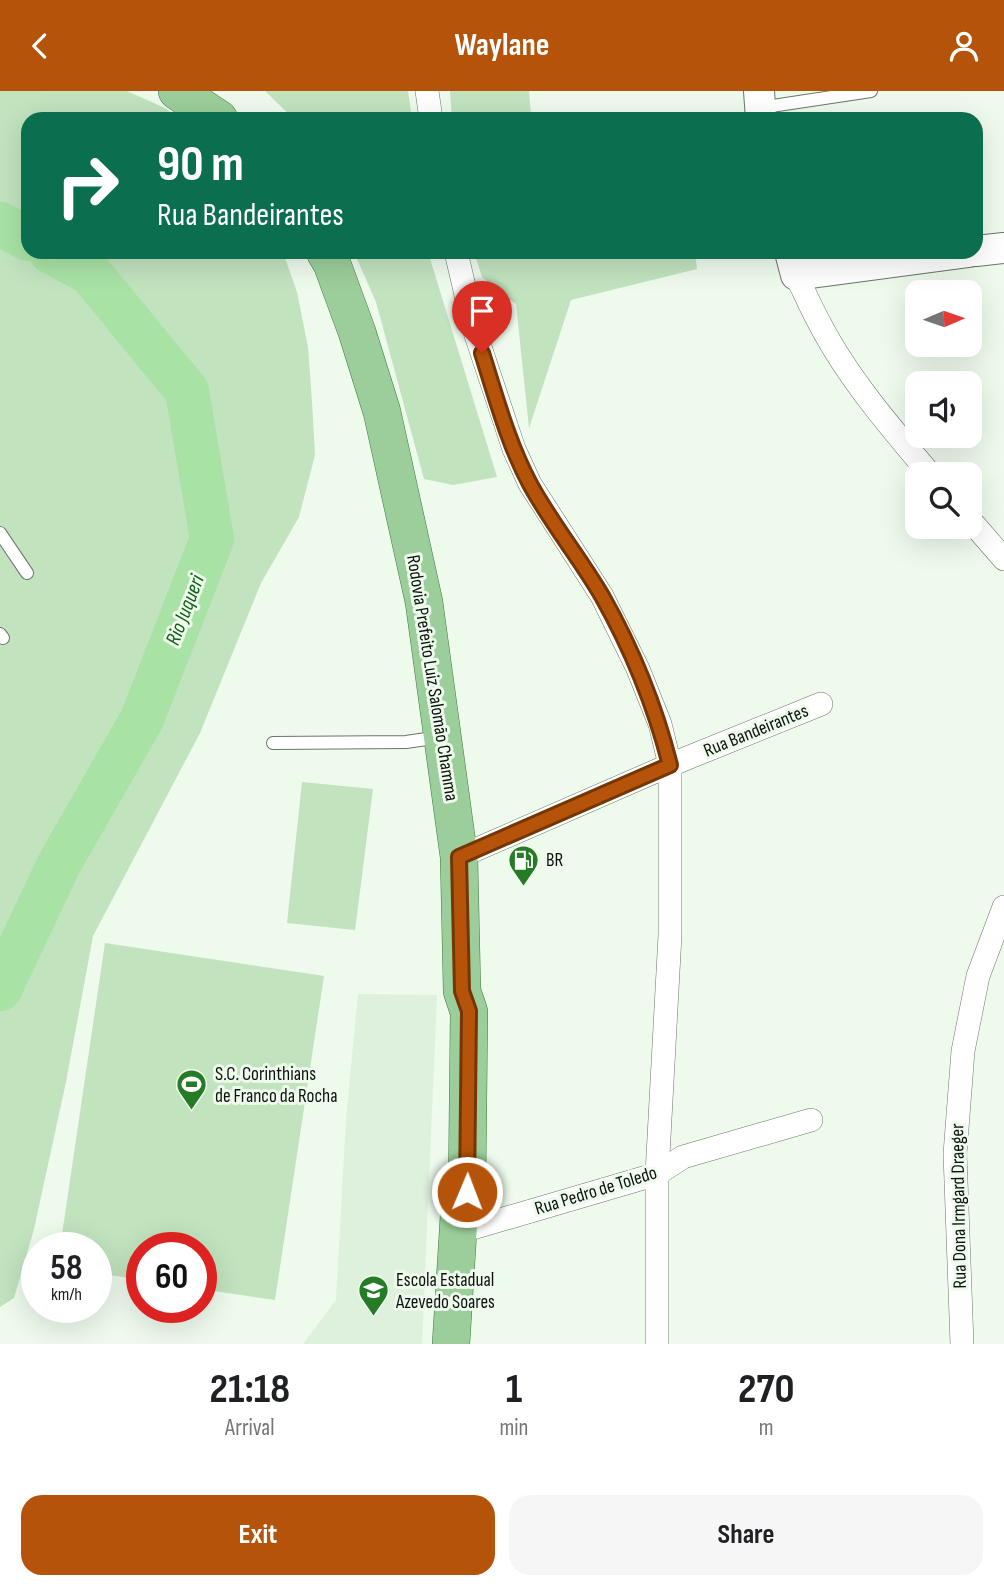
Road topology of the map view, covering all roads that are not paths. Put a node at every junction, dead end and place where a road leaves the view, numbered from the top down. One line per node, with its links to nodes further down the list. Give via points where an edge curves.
1 (177, 91): 5 (main road)
2 (427, 91): 6 (street)
3 (871, 91): 4 (lane)
4 (760, 106)
5 (208, 112)
6 (430, 112)
7 (1004, 248): 8 (street)
8 (983, 250)
9 (329, 259): 19 (main road, Rodovia Prefeito Luiz Salomão Chamma, via 382,412 424,602)
10 (458, 259): 21 (street, via 474,329 514,449 530,484 602,596 632,656 660,724)
11 (866, 259): 12 (street)
12 (793, 264): 13 (street, via 821,326)
13 (920, 462)
14 (0, 533): 17 (lane)
15 (982, 534): 16 (street)
16 (1004, 559)
17 (27, 573)
18 (821, 704): 21 (street, Rua Bandeirantes)
19 (444, 737): 20 (lane, via 406,742); 22 (main road, Rodovia Prefeito Luiz Salomão Chamma)
20 (273, 743)
21 (670, 765): 22 (street, Rua Bandeirantes); 25 (street, via 670,935)
22 (459, 857): 26 (main road, Rodovia Prefeito Luiz Salomão Chamma, via 462,991 453,1009 450,1193)
23 (1004, 907): 27 (street, Rua Dona Irmgard Draeger, via 978,976 963,1051 955,1154)
24 (811, 1120): 25 (street, Rua Pedro de Toledo, via 683,1157)
25 (657, 1174): 26 (street, Rua Pedro de Toledo); 29 (street)
26 (459, 1224): 28 (main road, Rodovia Prefeito Luiz Salomão Chamma)
27 (967, 1342)
28 (451, 1344)
29 (657, 1344)

